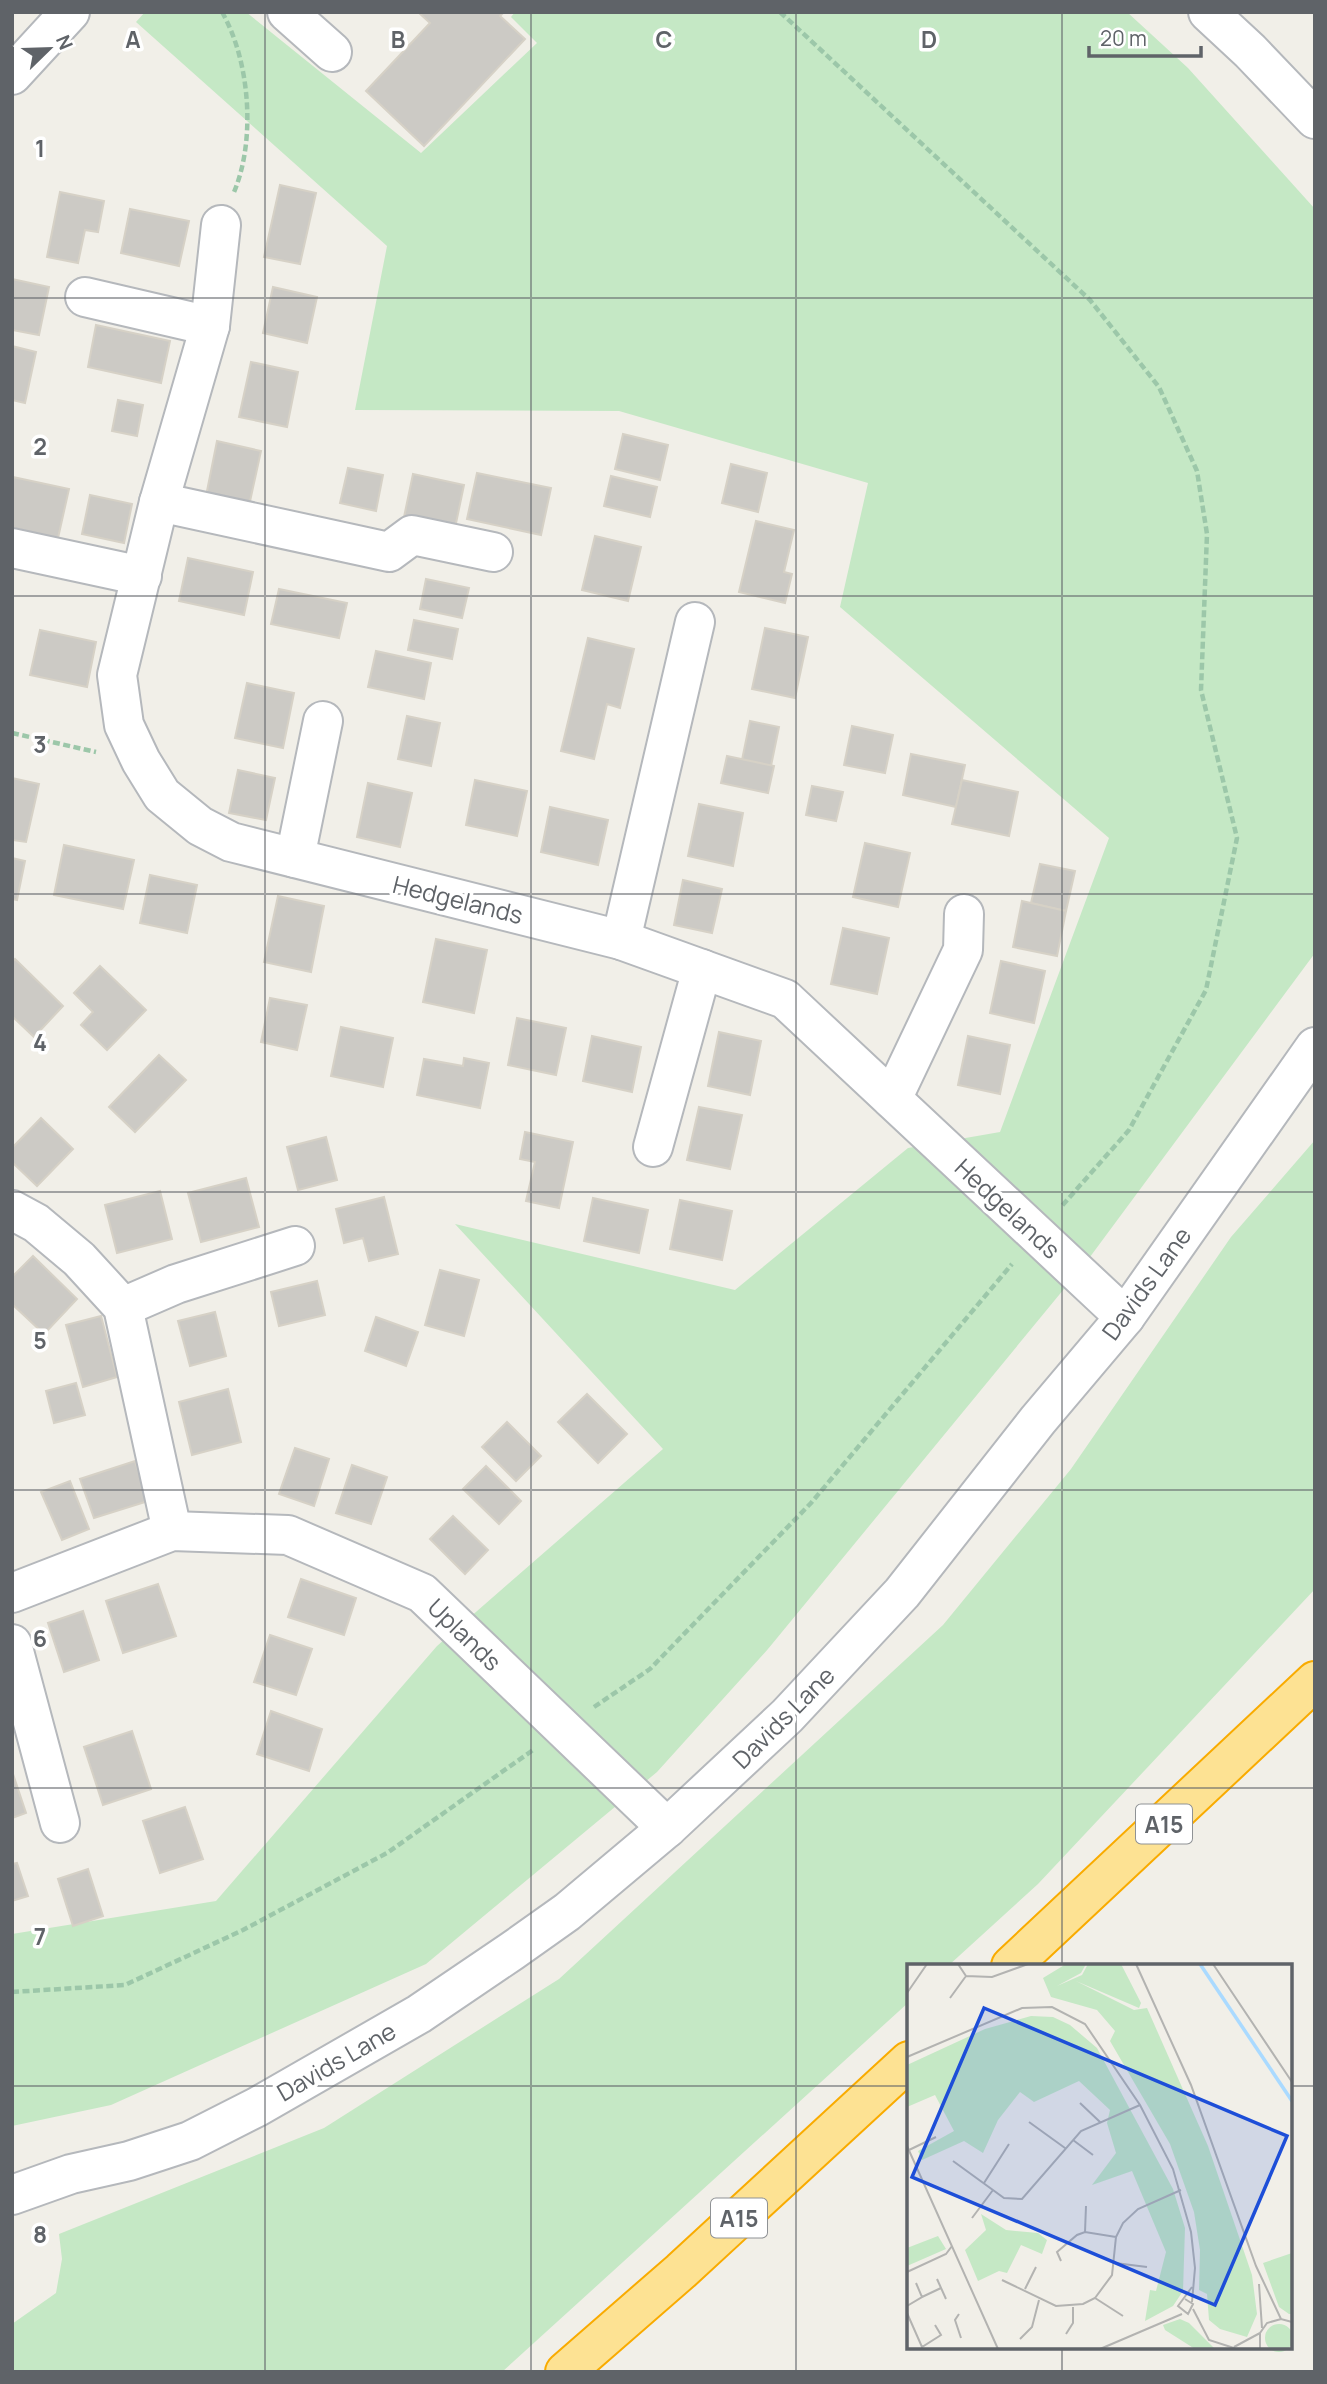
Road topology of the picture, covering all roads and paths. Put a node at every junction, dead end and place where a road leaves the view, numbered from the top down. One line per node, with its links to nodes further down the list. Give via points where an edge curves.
1 (70, 12): 6 (street)
2 (222, 12): 8 (path, via 232,30 248,92 241,177)
3 (287, 12): 5 (street)
4 (1208, 12): 7 (street)
5 (332, 52)
6 (12, 75)
7 (1315, 119)
8 (221, 225): 10 (street, Hedgelands)
9 (85, 297): 10 (street)
10 (210, 326): 11 (street, Hedgelands)
11 (159, 502): 13 (street, via 389,552 412,535); 14 (street, Hedgelands)
12 (12, 548): 14 (street)
13 (493, 552)
14 (142, 576): 18 (street, Hedgelands, via 117,675 124,725)
15 (695, 622): 21 (street)
16 (323, 722): 19 (street)
17 (12, 733): 18 (path, via 90,753)
18 (135, 749): 19 (street, Hedgelands, via 162,795 200,826 231,842)
19 (295, 858): 21 (street, Hedgelands)
20 (964, 914): 24 (street, via 963,950)
21 (621, 940): 22 (street, Hedgelands)
22 (702, 969): 24 (street, Hedgelands, via 785,999); 25 (street)
23 (1315, 1047): 29 (street, Davids Lane)
24 (892, 1099): 29 (street, Hedgelands)
25 (653, 1147)
26 (12, 1210): 28 (street, via 36,1223 79,1259)
27 (295, 1246): 28 (street, via 176,1284)
28 (122, 1307): 30 (street)
29 (1125, 1317): 35 (street, Davids Lane, via 902,1593 788,1716)
30 (172, 1531): 31 (street, Uplands); 35 (street, Uplands, via 288,1535 422,1593)
31 (12, 1593)
32 (12, 1644): 34 (street)
33 (1315, 1681): 36 (highway, A15)
34 (60, 1824)
35 (667, 1828): 39 (street, Davids Lane, via 567,1912 419,2014 190,2141)
36 (1013, 1964)
37 (907, 2062): 41 (highway, A15)
38 (12, 2169): 39 (street, Davids Lane)
39 (71, 2174): 40 (street, Davids Lane)
40 (12, 2195)
41 (565, 2372)

